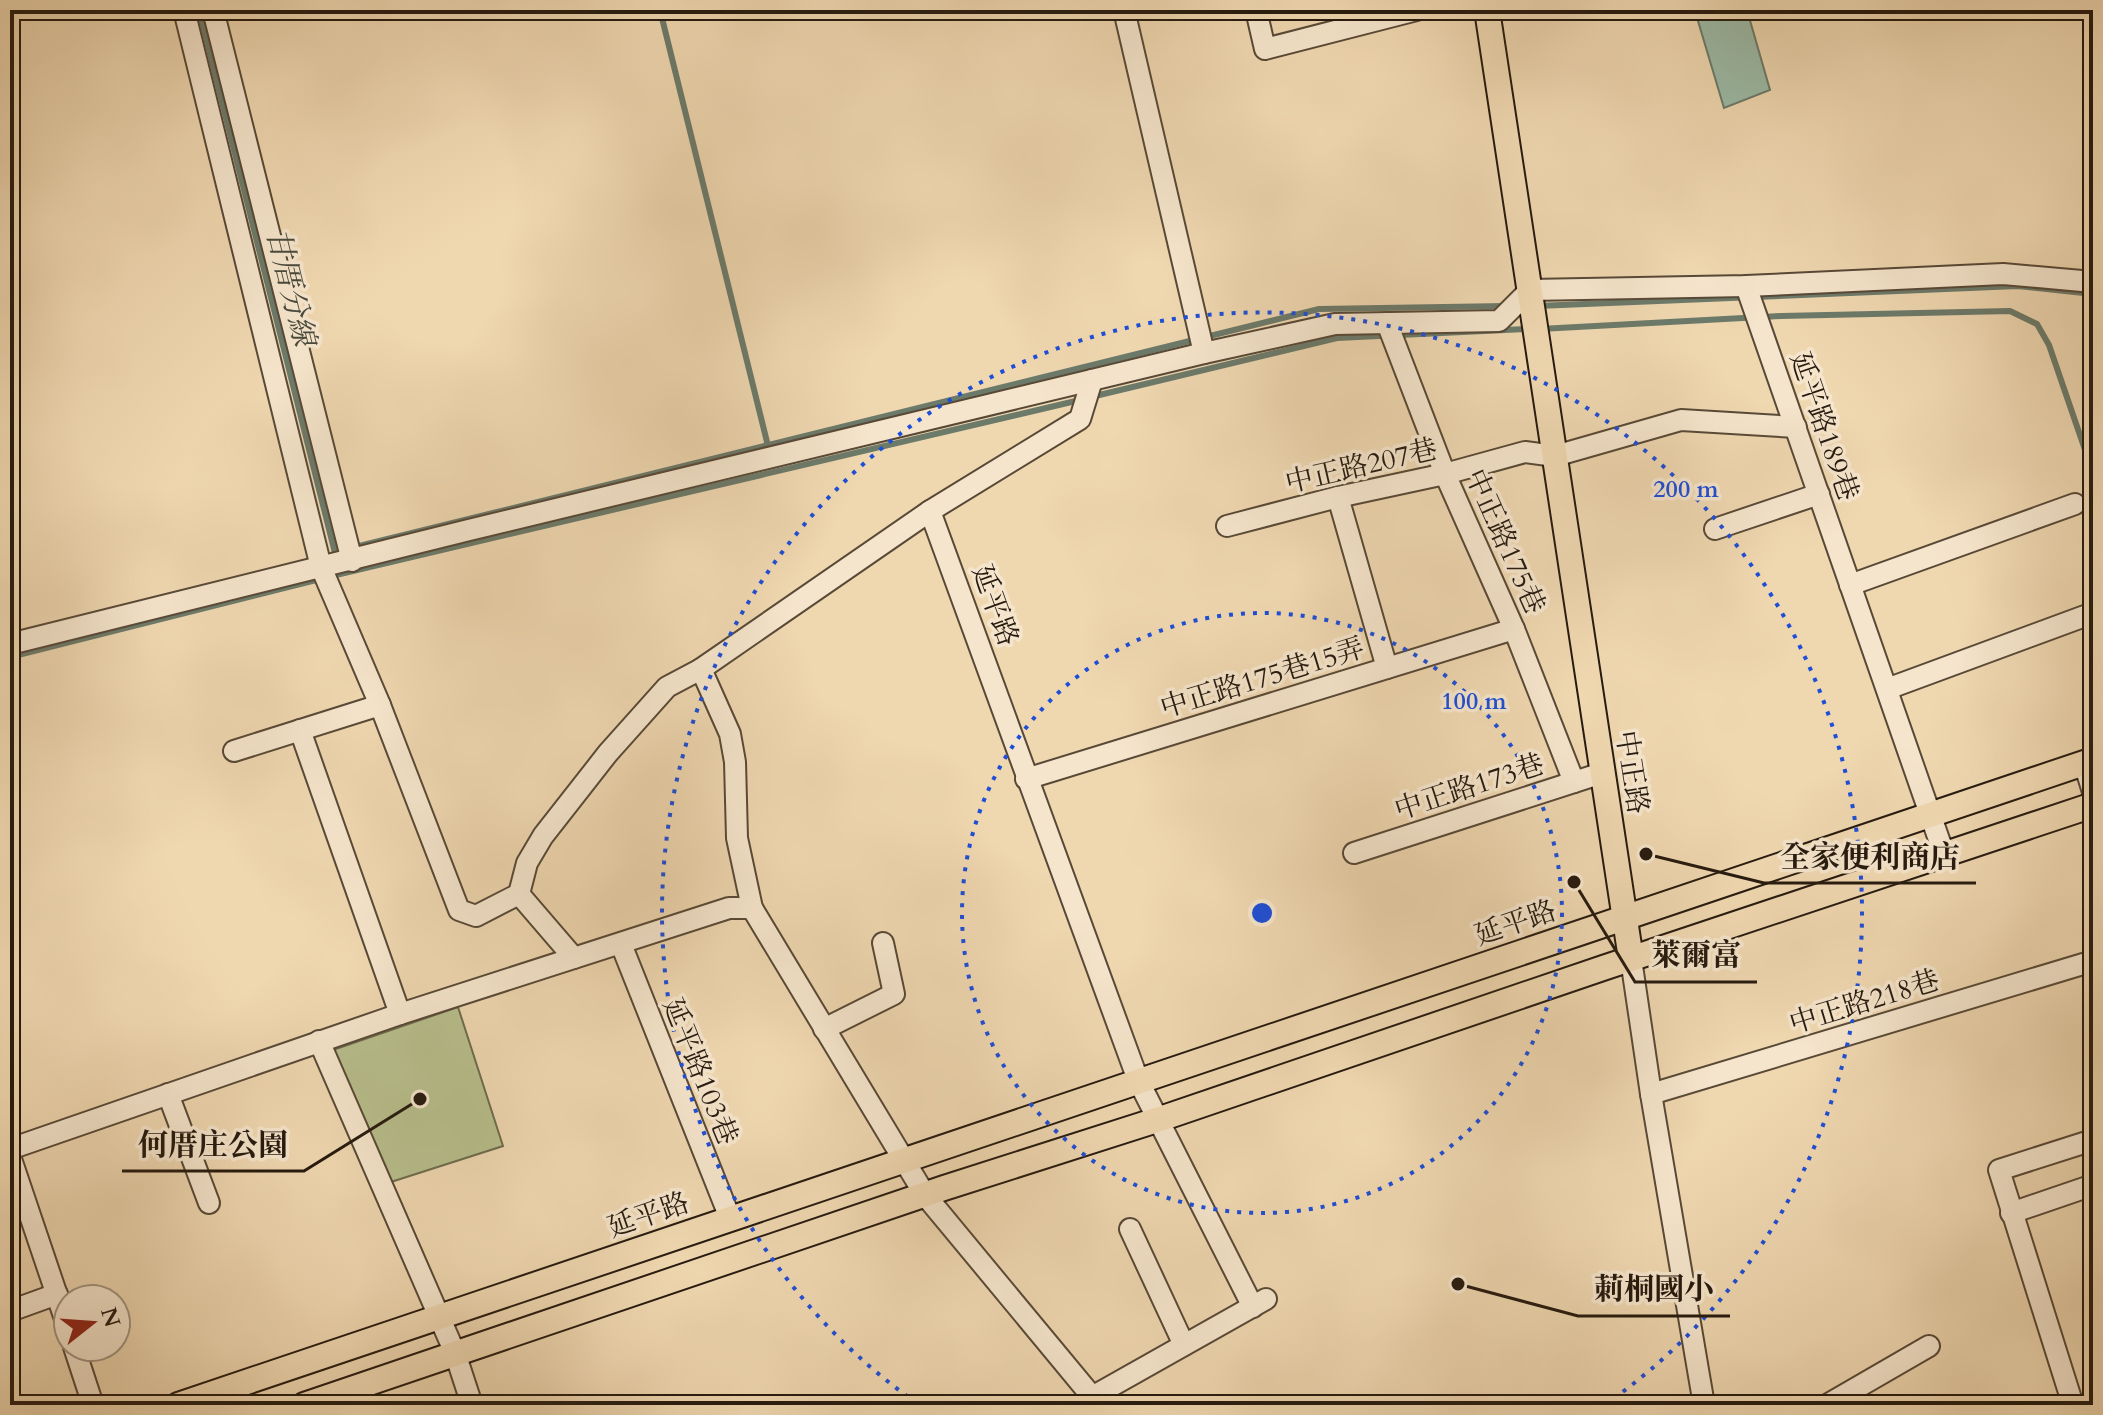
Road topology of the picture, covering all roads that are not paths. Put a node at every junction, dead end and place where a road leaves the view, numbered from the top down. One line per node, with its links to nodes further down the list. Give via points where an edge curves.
1 (184, 10): 23 (street)
2 (213, 10): 22 (street)
3 (1124, 10): 11 (street)
4 (1256, 10): 5 (street, via 1265,49)
5 (1417, 10)
6 (1487, 10): 9 (main road, 中正路)
7 (2093, 282): 8 (street, via 2003,274)
8 (1746, 286): 9 (street); 13 (street, 延平路189巷)
9 (1530, 290): 10 (street, via 1499,321); 14 (main road, 中正路)
10 (1387, 323): 11 (street, via 1335,324); 15 (street, 中正路175巷)
11 (1204, 353): 12 (street)
12 (1092, 380): 19 (street, via 1080,419); 22 (street)
13 (1796, 427): 14 (street, 中正路207巷, via 1681,420); 16 (street, 延平路189巷)
14 (1555, 456): 15 (street, 中正路207巷, via 1525,452); 35 (main road, 中正路)
15 (1445, 474): 17 (street, 中正路207巷); 26 (street, 中正路175巷)
16 (1819, 494): 21 (street); 24 (street, 延平路189巷)
17 (1338, 497): 20 (street, 中正路207巷); 28 (street)
18 (2075, 504): 24 (street)
19 (930, 511): 29 (street); 36 (street, 延平路)
20 (1227, 526)
21 (1715, 529)
22 (352, 561): 23 (street)
23 (321, 567): 27 (street); 31 (street)
24 (1850, 585): 30 (street, 延平路189巷)
25 (2093, 613): 30 (street)
26 (1514, 629): 28 (street, 中正路175巷15弄); 37 (street, 中正路175巷)
27 (10, 644)
28 (1387, 668): 36 (street, 中正路175巷15弄)
29 (701, 669): 43 (street, via 667,687 608,753 543,836 527,863); 44 (street, via 730,734 737,838)
30 (1887, 689): 40 (street, 延平路189巷)
31 (380, 705): 32 (street); 43 (street, via 459,910 476,916)
32 (300, 730): 33 (street); 51 (street)
33 (234, 751)
34 (2088, 762): 38 (street); 40 (main road, 延平路)
35 (1602, 773): 37 (street, 中正路173巷); 45 (main road, 中正路)
36 (1026, 779): 54 (street, 延平路)
37 (1574, 782): 41 (street, 中正路173巷)
38 (2093, 792)
39 (2093, 805): 42 (main road)
40 (1930, 813): 42 (street, 延平路189巷); 45 (main road, 延平路)
41 (1354, 853)
42 (1944, 854): 49 (main road)
43 (519, 894): 48 (street)
44 (752, 908): 47 (street, via 729,908); 52 (street)
45 (1626, 916): 49 (main road, 中正路); 54 (main road, 延平路)
46 (883, 943): 52 (street, via 894,994)
47 (621, 944): 48 (street); 66 (street, 延平路103巷)
48 (574, 958): 51 (street)
49 (1631, 959): 56 (street, 中正路); 57 (main road)
50 (2093, 961): 56 (street, 中正路218巷)
51 (400, 1014): 53 (street)
52 (824, 1029): 61 (street)
53 (319, 1041): 55 (street); 71 (street)
54 (1138, 1080): 57 (street, 延平路); 61 (main road, 延平路)
55 (168, 1094): 59 (street); 64 (street)
56 (1651, 1094): 81 (street, 中正路)
57 (1160, 1119): 63 (main road); 72 (street, 延平路, via 1259,1303)
58 (2093, 1140): 65 (street, via 1999,1170)
59 (10, 1149)
60 (10, 1156): 68 (street)
61 (904, 1162): 63 (street); 66 (main road, 延平路)
62 (2093, 1185): 65 (street)
63 (925, 1195): 74 (main road); 76 (street)
64 (209, 1203)
65 (2011, 1213): 83 (street)
66 (730, 1218): 71 (main road, 延平路)
67 (1130, 1229): 72 (street)
68 (53, 1283)
69 (52, 1296): 70 (street)
70 (10, 1311)
71 (439, 1317): 74 (street); 78 (main road, 延平路)
72 (1184, 1345): 76 (street)
73 (1929, 1346): 82 (street)
74 (455, 1353): 79 (main road); 80 (street)
75 (79, 1363): 77 (street)
76 (1096, 1401)
77 (93, 1405)
78 (178, 1405)
79 (304, 1405)
80 (472, 1405)
81 (1704, 1405)
82 (1827, 1405)
83 (2073, 1405)

